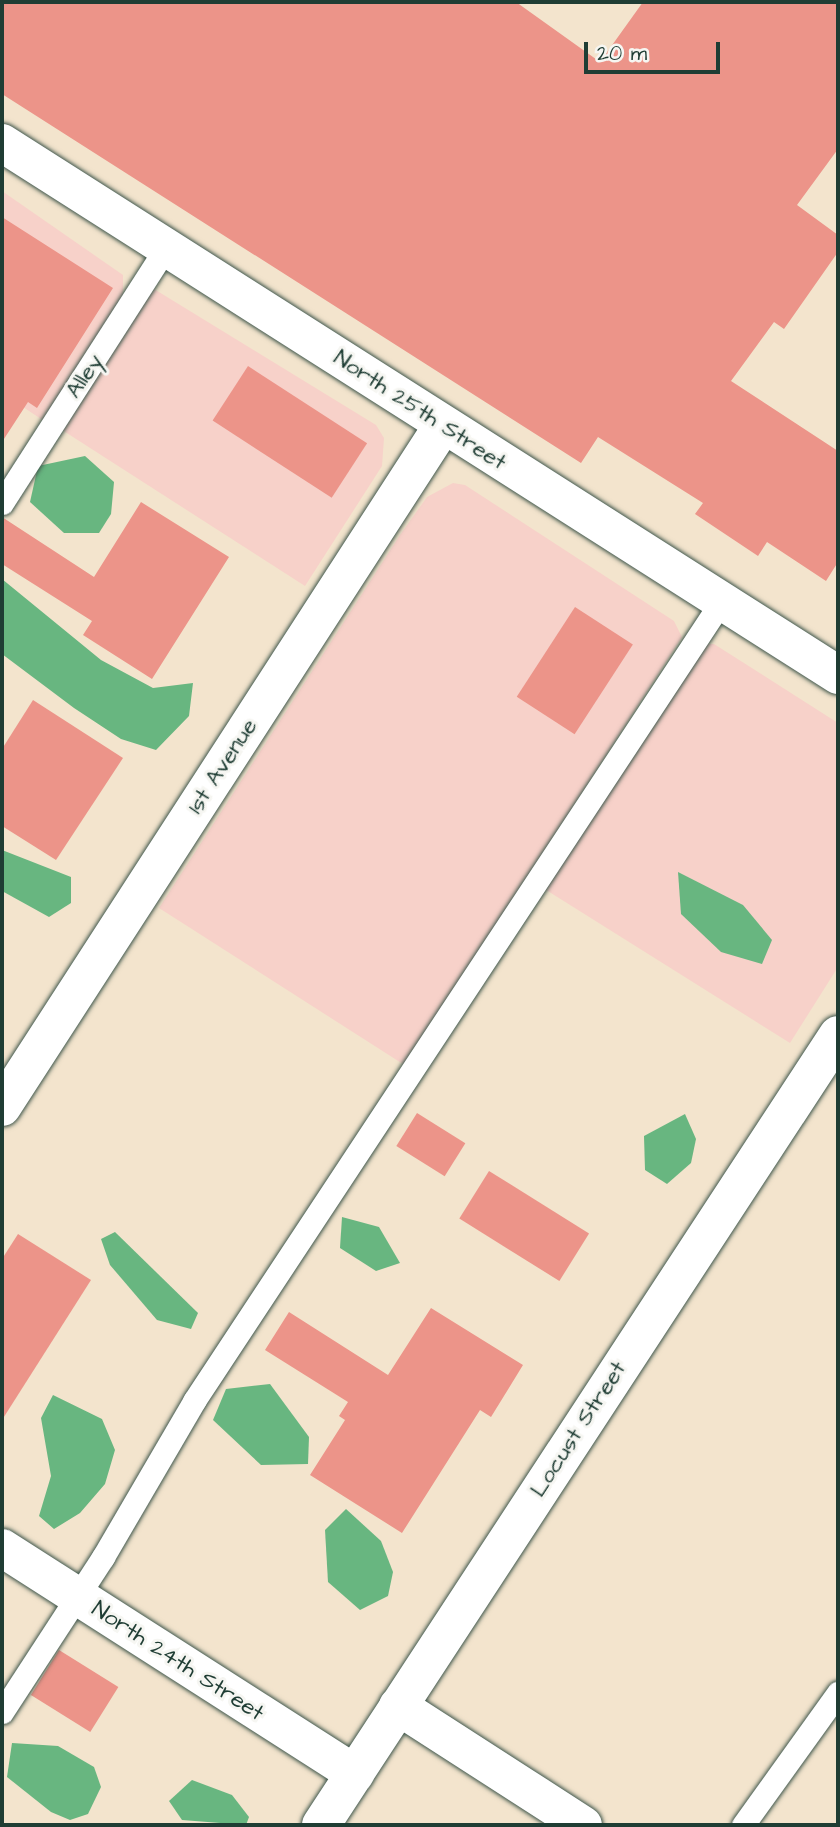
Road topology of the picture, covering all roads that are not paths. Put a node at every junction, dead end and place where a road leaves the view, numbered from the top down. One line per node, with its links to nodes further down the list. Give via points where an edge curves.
1 (2, 143): 2 (street, North 25th Street)
2 (166, 248): 3 (street, North 25th Street); 4 (lane, Alley)
3 (443, 425): 5 (street, North 25th Street); 8 (street, 1st Avenue)
4 (2, 503)
5 (721, 602): 6 (street, North 25th Street); 10 (lane, via 194,1401)
6 (838, 675)
7 (838, 1035): 12 (street, Locust Street)
8 (2, 1107)
9 (2, 1548): 10 (street, North 24th Street)
10 (75, 1595): 13 (lane); 14 (street, North 24th Street)
11 (838, 1693): 17 (lane)
12 (398, 1706): 14 (street, Locust Street); 16 (street)
13 (2, 1712)
14 (355, 1774): 15 (street, Locust Street)
15 (321, 1825)
16 (583, 1825)
17 (743, 1825)

